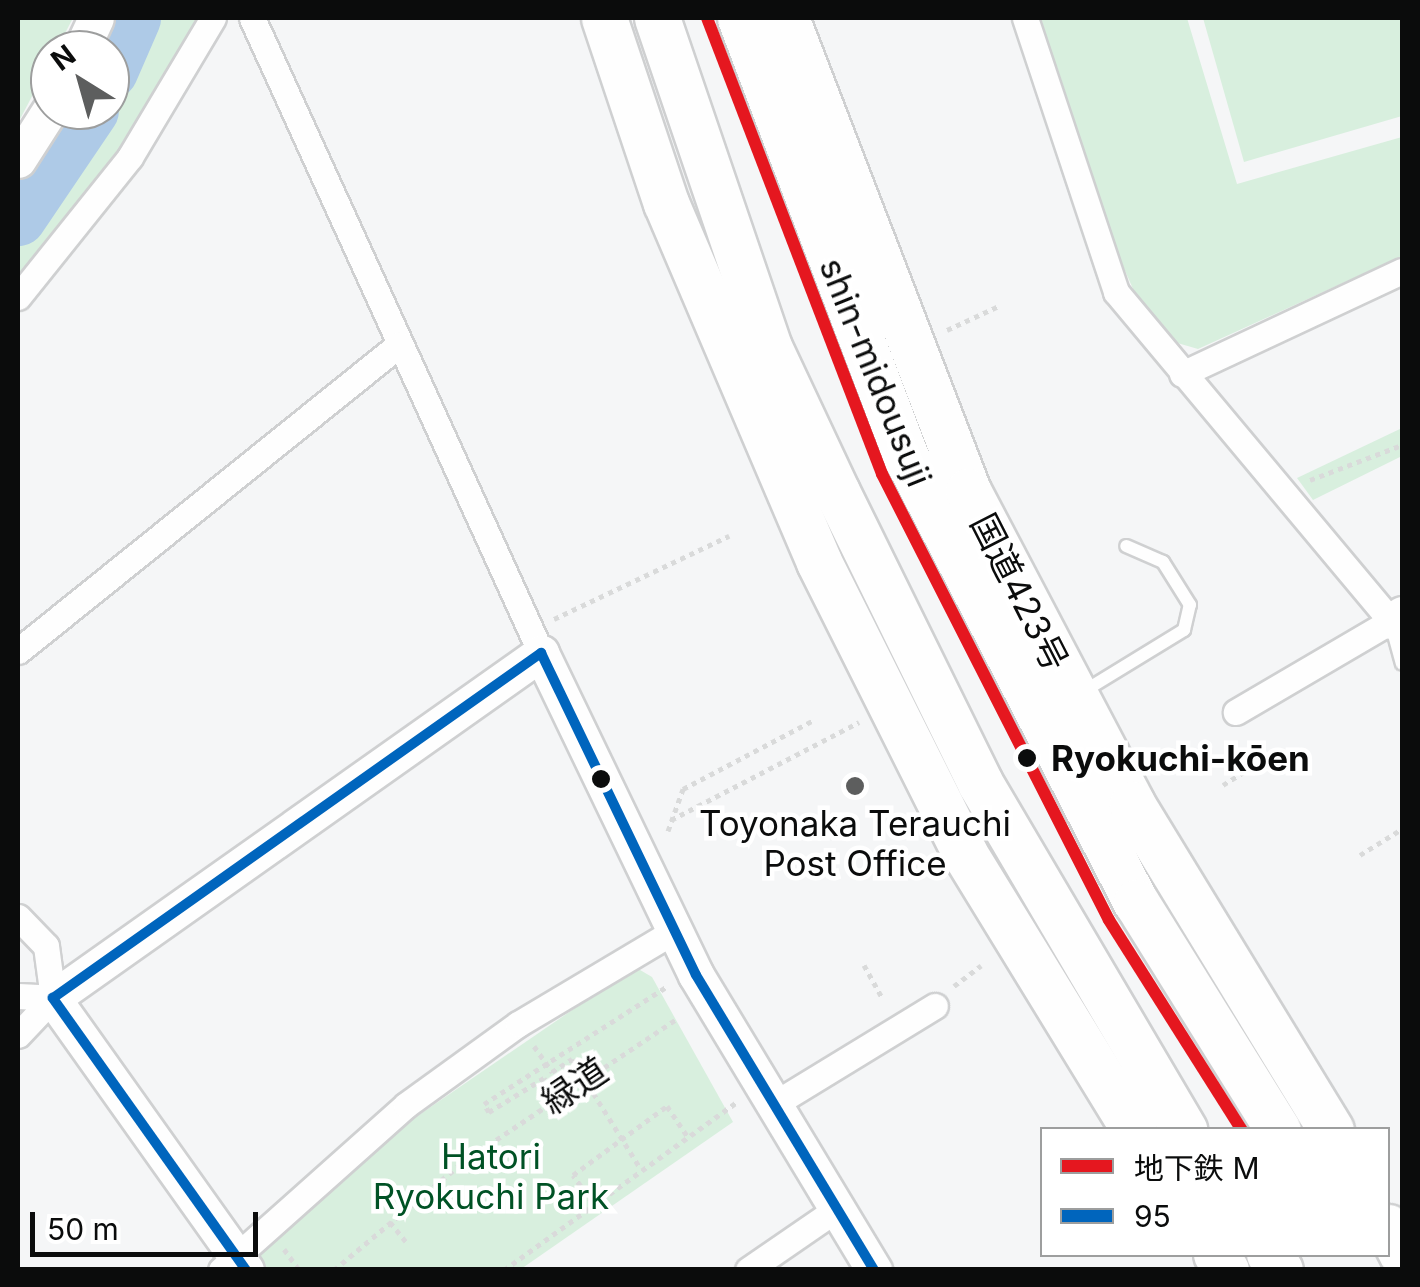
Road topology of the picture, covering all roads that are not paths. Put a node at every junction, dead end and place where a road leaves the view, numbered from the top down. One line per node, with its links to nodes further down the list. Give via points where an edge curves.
1 (213, 18): 11 (street, via 130,157)
2 (252, 18): 13 (street)
3 (604, 18): 18 (highway, via 666,203)
4 (657, 18): 14 (highway)
5 (740, 18): 12 (highway, shin-midousuji)
6 (786, 18): 16 (highway, 国道423号)
7 (1025, 18): 15 (street, via 1116,292)
8 (37, 130): 9 (street)
9 (18, 160)
10 (1402, 272): 15 (street)
11 (18, 298)
12 (851, 305): 16 (highway); 34 (highway, shin-midousuji, via 908,458 1051,747)
13 (400, 346): 20 (street); 21 (street)
14 (768, 347): 18 (highway); 33 (highway, via 980,783)
15 (1182, 374): 19 (street)
16 (968, 491): 23 (highway, 国道423号)
17 (1126, 546): 23 (lane, via 1162,562 1190,605 1184,630)
18 (819, 562): 32 (highway, via 965,854)
19 (1397, 617): 22 (lane); 24 (street)
20 (18, 650)
21 (541, 653): 26 (street); 29 (street)
22 (1402, 664)
23 (1074, 697): 35 (highway, 国道423号)
24 (1236, 712)
25 (18, 917): 29 (street, via 46,946)
26 (674, 930): 31 (street); 39 (street, via 518,1024 406,1105)
27 (18, 996): 29 (street)
28 (943, 997): 31 (street)
29 (53, 998): 30 (street); 39 (street)
30 (18, 1035)
31 (754, 1104): 36 (street)
32 (1132, 1127)
33 (1182, 1127)
34 (1276, 1127)
35 (1329, 1127)
36 (834, 1211): 40 (street); 41 (street)
37 (1390, 1231): 38 (highway)
38 (1402, 1254)
39 (234, 1264)
40 (748, 1270)
41 (874, 1270)

